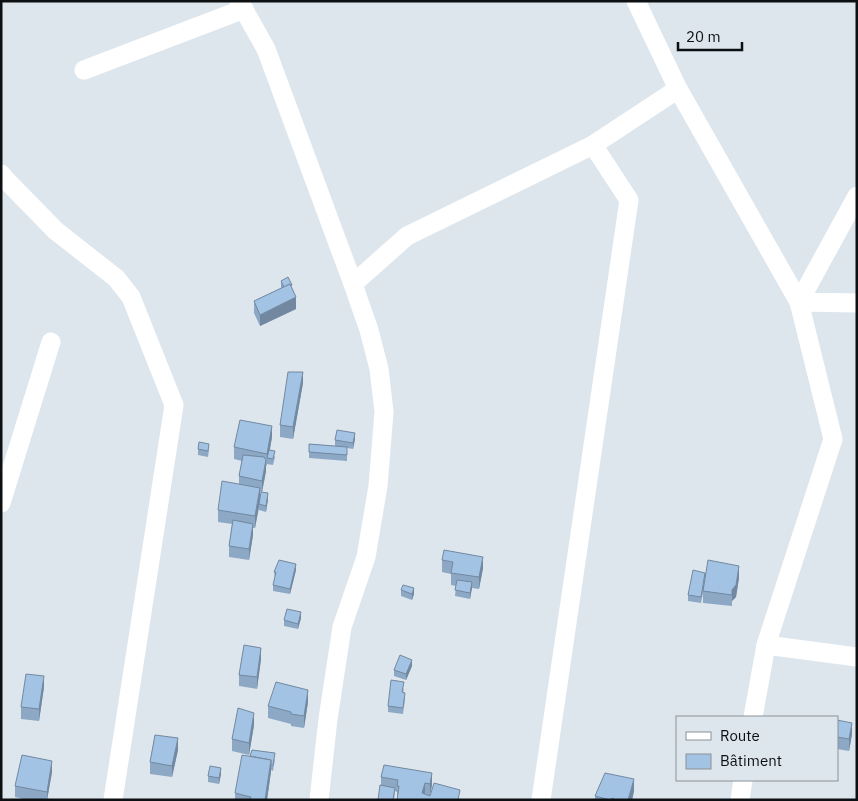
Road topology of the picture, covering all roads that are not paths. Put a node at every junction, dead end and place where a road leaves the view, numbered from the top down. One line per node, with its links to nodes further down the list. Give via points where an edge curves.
1 (636, 1): 4 (street)
2 (242, 5): 3 (street); 8 (street, via 266,49)
3 (84, 70)
4 (678, 89): 5 (street); 9 (street)
5 (593, 145): 8 (street, via 407,236); 19 (street, via 629,200)
6 (1, 174): 17 (street, via 56,231 116,278 131,297 174,405)
7 (857, 196): 9 (street)
8 (353, 284): 18 (street, via 377,361 384,412 378,486 366,556 342,627)
9 (799, 302): 10 (street); 13 (street, via 833,439)
10 (857, 303)
11 (51, 342): 12 (street)
12 (1, 503)
13 (766, 644): 14 (street); 15 (street)
14 (857, 657)
15 (753, 716)
16 (743, 781): 20 (street)
17 (113, 800)
18 (319, 800)
19 (541, 800)
20 (740, 800)

